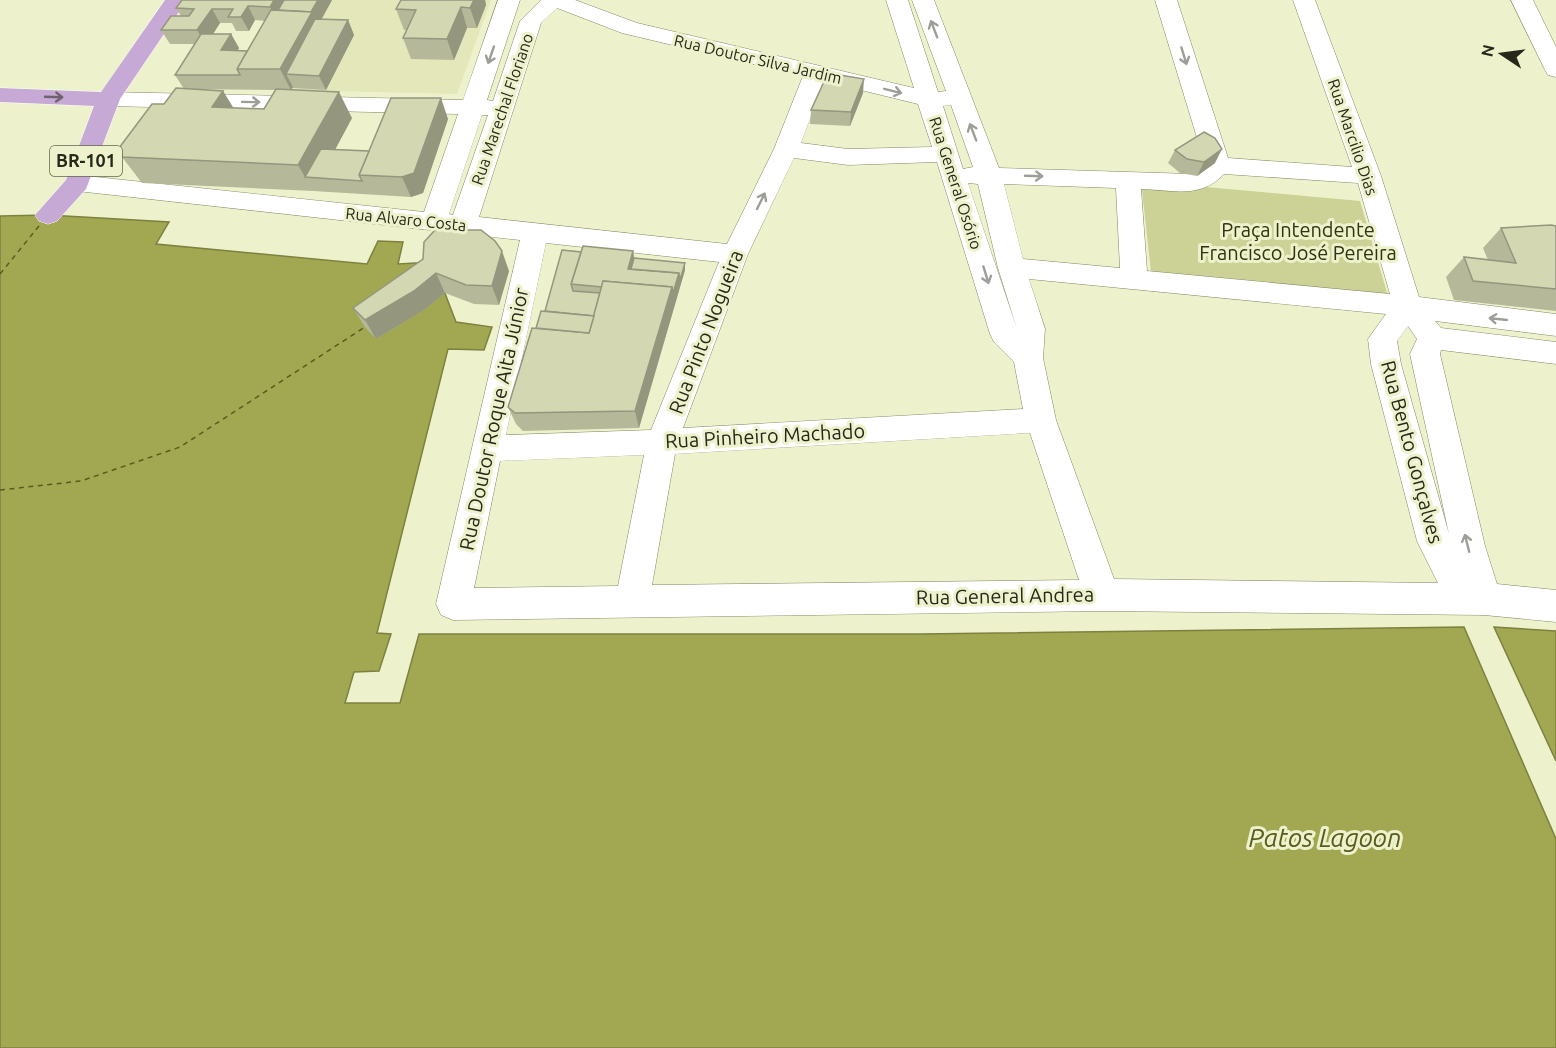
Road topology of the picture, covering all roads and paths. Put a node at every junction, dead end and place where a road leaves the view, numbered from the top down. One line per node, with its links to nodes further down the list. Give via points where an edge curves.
1 (176, 0): 14 (main road, BR-101)
2 (509, 0): 16 (street, Rua Marechal Floriano, one-way to 16)
3 (553, 0): 17 (street, Rua Marechal Floriano, via 531,21)
4 (561, 0): 11 (street, Rua Doutor Silva Jardim, via 630,28)
5 (897, 0): 15 (street, Rua General Osório)
6 (923, 0): 13 (street, Rua General Osório, one-way to 6)
7 (1166, 0): 20 (street, one-way to 20)
8 (1304, 0): 22 (street, Rua Marcilio Dias)
9 (1522, 0): 10 (street)
10 (1556, 70)
11 (816, 74): 15 (street, Rua Doutor Silva Jardim, one-way to 15); 18 (street, Rua Pinto Nogueira)
12 (0, 95): 14 (main road, one-way to 14)
13 (960, 98): 15 (street, Rua Doutor Silva Jardim); 21 (street, Rua General Osório, one-way to 13)
14 (108, 99): 16 (street, one-way to 16); 24 (main road, BR-101)
15 (928, 99): 19 (street, Rua General Osório)
16 (473, 108): 17 (street); 26 (street, Rua Marechal Floriano)
17 (501, 108): 27 (street, Rua Marechal Floriano)
18 (786, 149): 19 (street); 29 (street, Rua Pinto Nogueira, one-way to 18)
19 (951, 165): 21 (street); 36 (street, Rua General Osório, one-way to 36, via 1004,334)
20 (1218, 165): 22 (street); 23 (street, via 1197,183)
21 (989, 175): 23 (street, one-way to 23); 30 (street, Rua General Osório)
22 (1368, 176): 32 (street, Rua Marcilio Dias)
23 (1128, 179): 31 (street)
24 (77, 183): 25 (main road, BR-101); 26 (street, Rua Alvaro Costa)
25 (48, 215)
26 (434, 221): 27 (street, Rua Alvaro Costa)
27 (463, 225): 28 (street, Rua Alvaro Costa)
28 (535, 233): 29 (street, Rua Alvaro Costa); 39 (street, Rua Doutor Roque Aita Júnior)
29 (735, 254): 38 (street, Rua Pinto Nogueira)
30 (1012, 268): 31 (street); 36 (street, Rua General Osório, via 1031,329)
31 (1134, 279): 32 (street)
32 (1408, 306): 33 (street, one-way to 32); 34 (street, Rua Marcilio Dias); 41 (street, Rua Bento Gonçalves, via 1382,339 1386,364 1434,541)
33 (1556, 325)
34 (1432, 338): 35 (street); 41 (street, Rua Bento Gonçalves, one-way to 34, via 1468,546 1425,354)
35 (1556, 353)
36 (1028, 357): 37 (street, Rua General Osório)
37 (1041, 420): 38 (street, Rua Pinheiro Machado); 40 (street, Rua General Osório)
38 (662, 442): 39 (street, Rua Pinheiro Machado); 42 (street, Rua Pinto Nogueira)
39 (488, 449): 43 (street, Rua Doutor Roque Aita Júnior)
40 (1102, 595): 41 (street, Rua General Andrea); 42 (street, Rua General Andrea)
41 (1474, 599): 44 (street, Rua General Andrea)
42 (632, 602): 43 (street, Rua General Andrea)
43 (453, 604)
44 (1556, 606)

